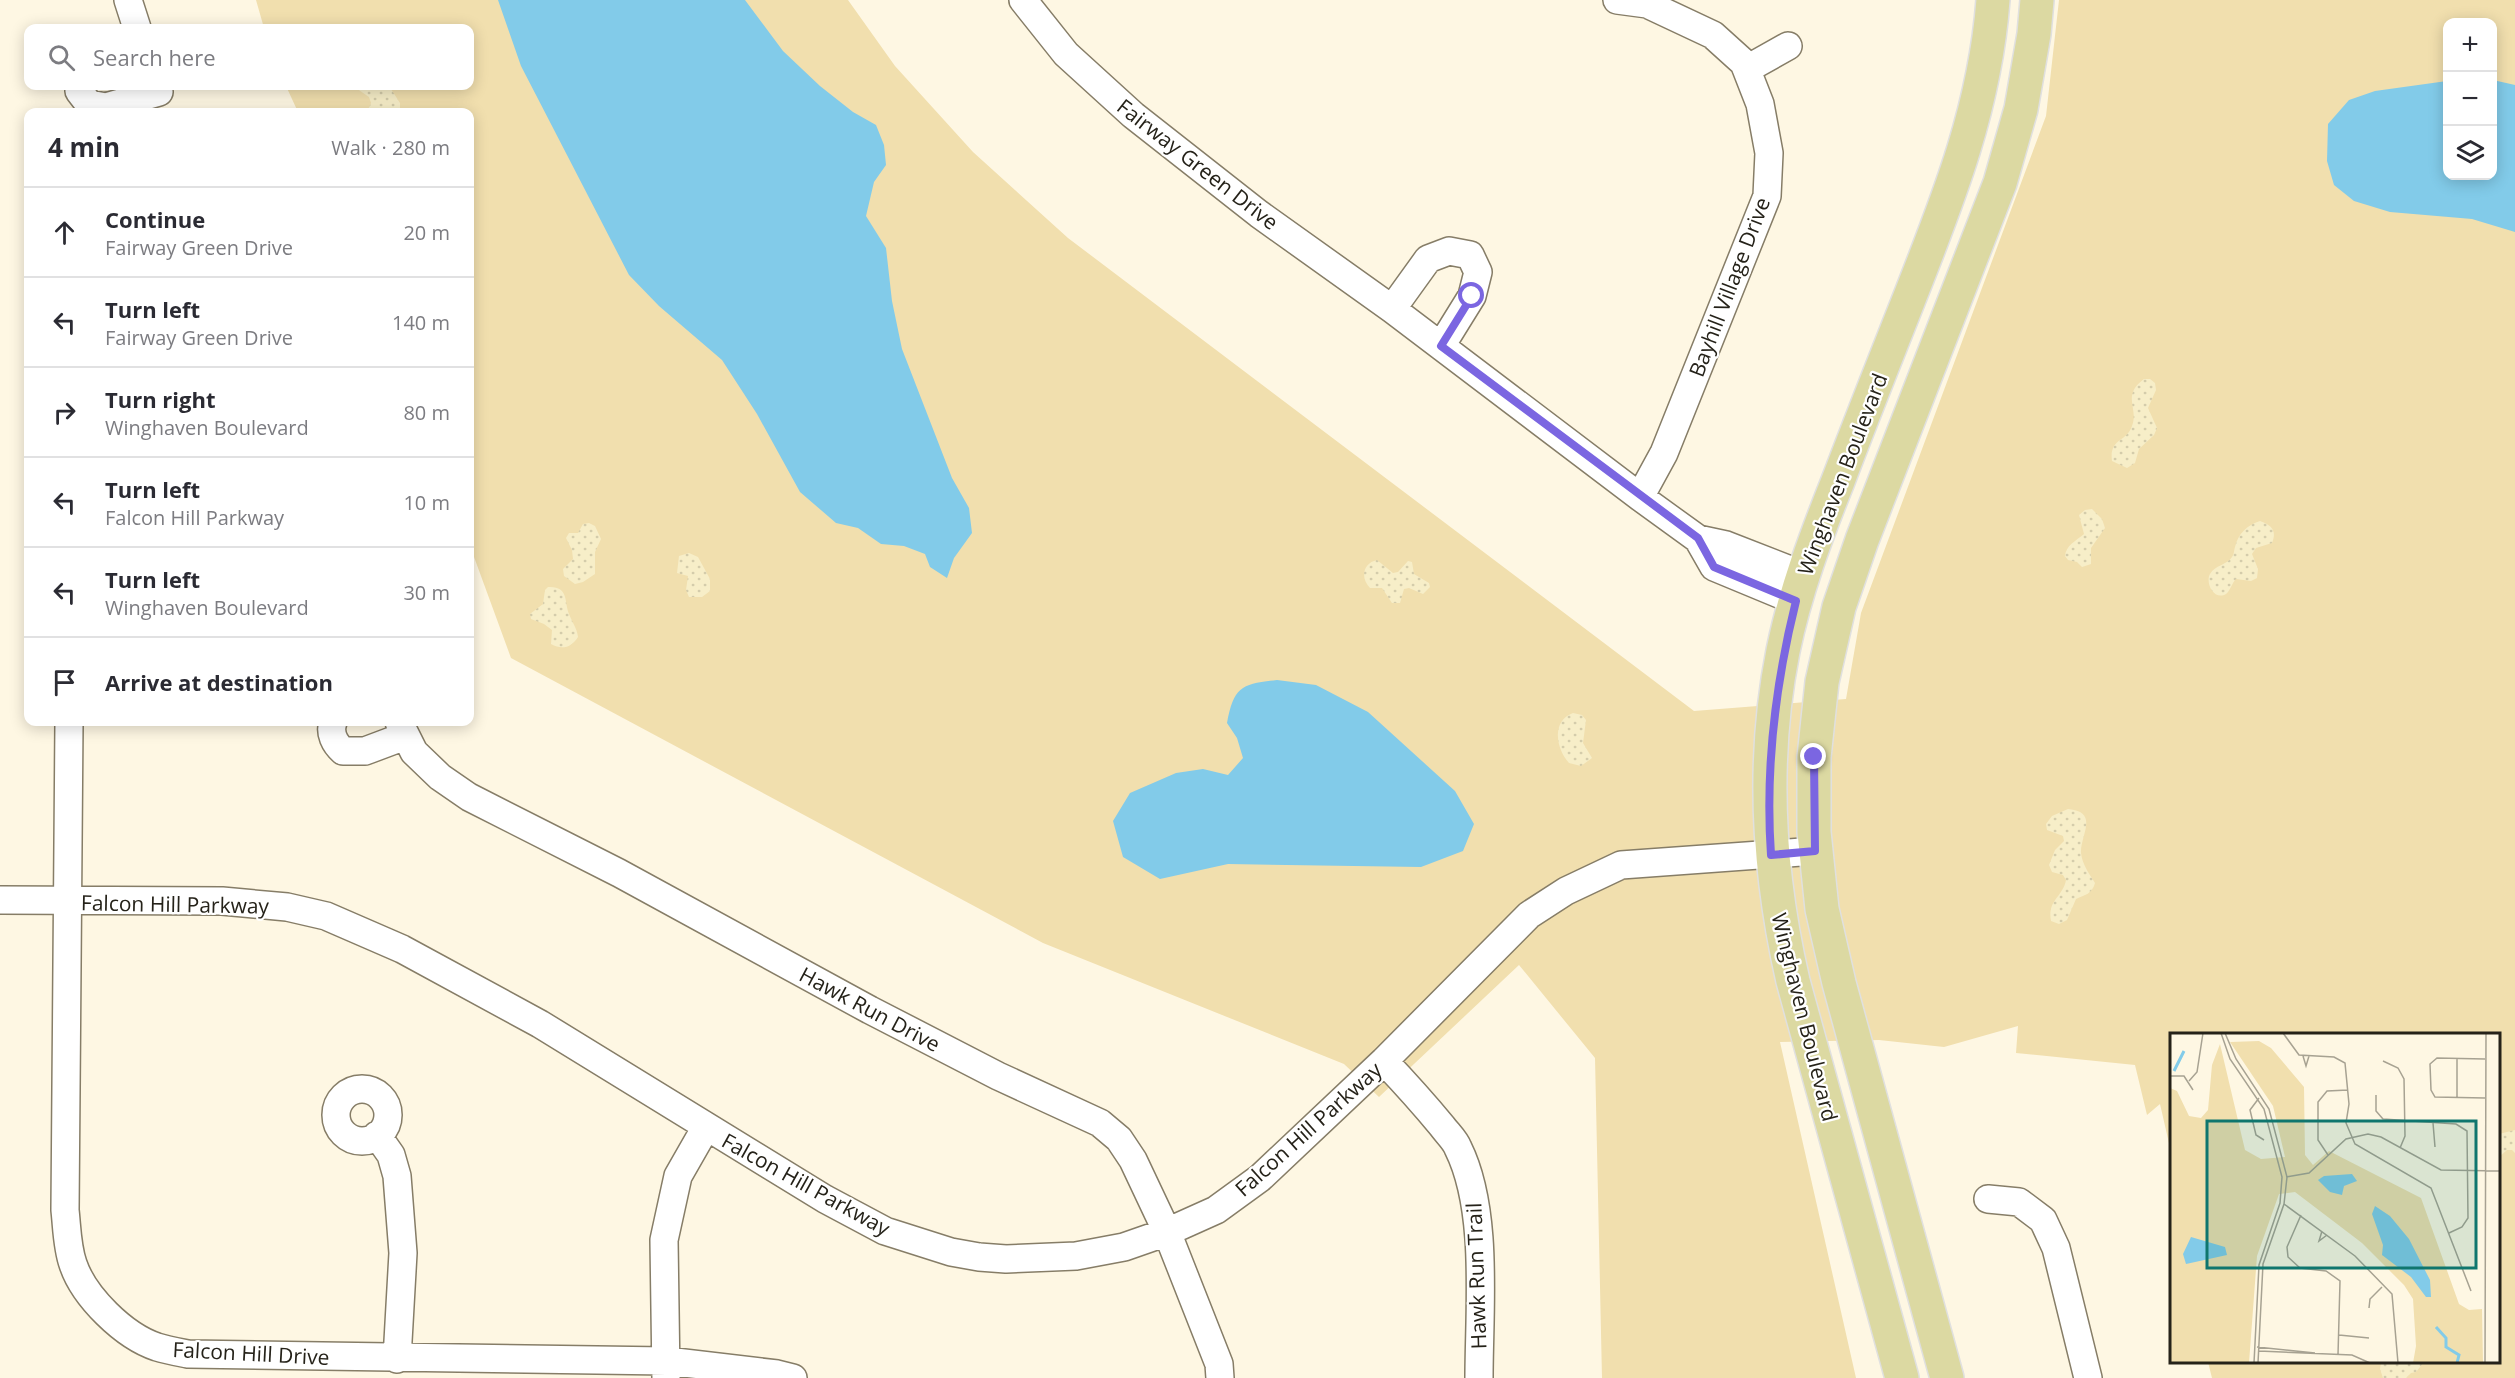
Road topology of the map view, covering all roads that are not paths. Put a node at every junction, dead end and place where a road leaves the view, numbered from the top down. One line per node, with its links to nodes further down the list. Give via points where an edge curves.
1 (128, 0): 6 (street)
2 (1023, 0): 11 (street, Fairway Green Drive, via 1066,54 1133,115 1259,214)
3 (1617, 0): 8 (street, Bayhill Village Drive, via 1647,4 1713,35)
4 (1993, 0): 14 (main road, Winghaven Boulevard, via 1976,112 1953,185)
5 (2037, 0): 18 (main road, Winghaven Boulevard, via 2021,109 2000,183 1839,607 1822,682 1814,757)
6 (136, 24)
7 (1788, 46): 8 (street)
8 (1747, 69): 13 (street, Bayhill Village Drive, via 1760,104 1769,153 1767,196 1664,453)
9 (80, 90): 10 (street, via 89,104 106,107)
10 (161, 97)
11 (1392, 309): 12 (street, Fairway Green Drive); 12 (street, via 1428,259 1449,251 1470,255 1479,272 1472,296)
12 (1441, 346): 13 (street, Fairway Green Drive)
13 (1640, 497): 14 (street, Fairway Green Drive, via 1698,538 1726,545)
14 (1800, 588): 19 (main road, Winghaven Boulevard, via 1783,651 1773,715 1769,778)
15 (69, 726): 21 (street, Falcon Hill Drive)
16 (332, 726): 17 (street, Hawk Run Drive, via 336,745 343,751 365,752)
17 (402, 729): 26 (street, Hawk Run Drive, via 414,752 469,797 619,873 870,1010 1100,1123 1119,1138 1133,1160)
18 (1815, 851): 19 (street, Falcon Hill Parkway); 33 (main road, Winghaven Boulevard, via 1822,909 1839,983)
19 (1771, 855): 22 (street, Falcon Hill Parkway, via 1621,865 1566,891 1528,915); 32 (main road, Winghaven Boulevard, via 1793,981)
20 (0, 900): 21 (street, Falcon Hill Parkway)
21 (68, 902): 23 (street, Falcon Hill Parkway, via 222,901 287,907 326,916 402,949 474,987); 27 (street, Falcon Hill Drive, via 65,1210 68,1244 82,1284 126,1330 155,1346 188,1354)
22 (1384, 1061): 26 (street, Falcon Hill Parkway, via 1260,1178 1216,1210); 31 (street, Hawk Run Trail, via 1458,1146 1469,1175 1476,1203 1479,1257)
23 (706, 1127): 26 (street, Falcon Hill Parkway, via 885,1231 951,1252 1006,1259 1076,1256 1124,1247); 28 (street, via 678,1176 664,1240)
24 (377, 1136): 27 (street, via 391,1155 397,1176 403,1253)
25 (1988, 1199): 34 (street, via 2019,1202 2043,1220 2056,1248)
26 (1167, 1232): 30 (street, Hawk Run Drive, via 1219,1364)
27 (397, 1359): 28 (street, Falcon Hill Drive)
28 (667, 1370): 29 (street, Falcon Hill Drive, via 777,1374)
29 (792, 1378)
30 (1220, 1378)
31 (1479, 1378)
32 (1902, 1378)
33 (1947, 1378)
34 (2088, 1378)

